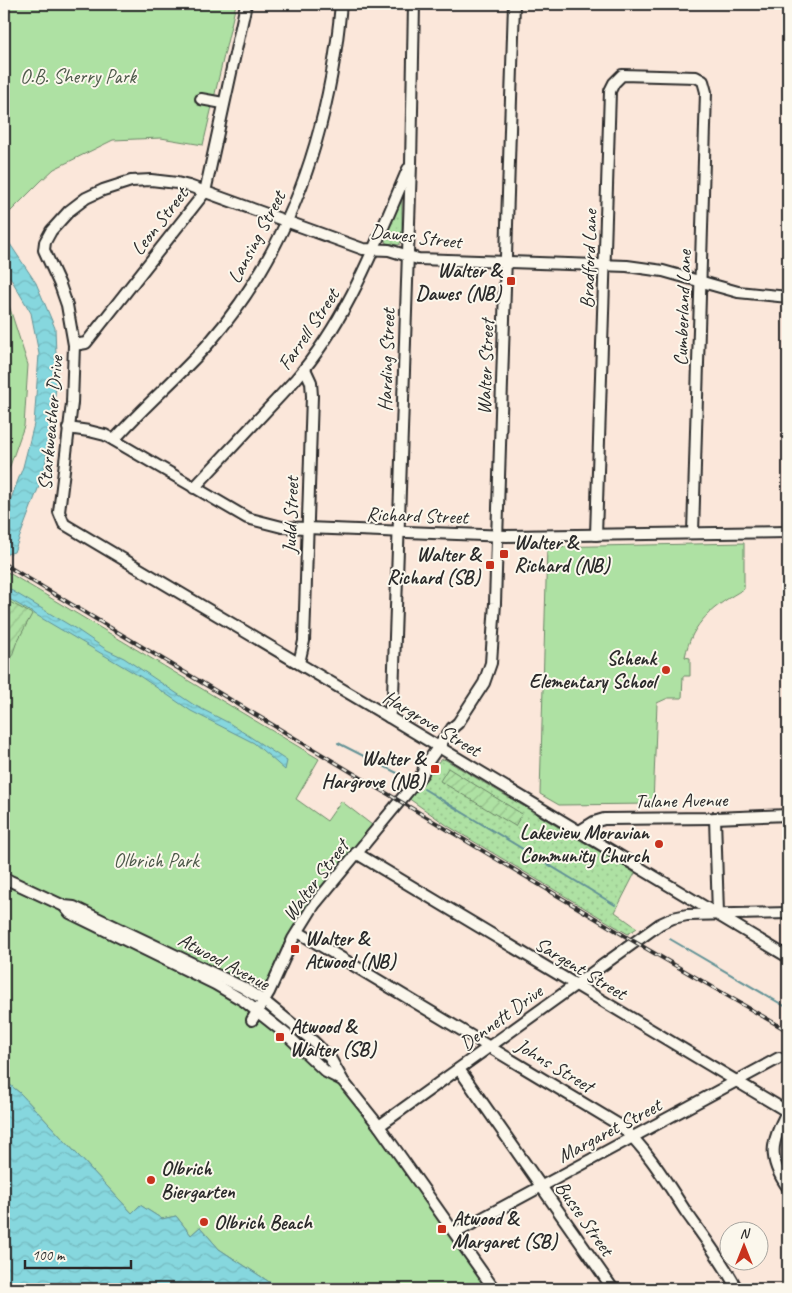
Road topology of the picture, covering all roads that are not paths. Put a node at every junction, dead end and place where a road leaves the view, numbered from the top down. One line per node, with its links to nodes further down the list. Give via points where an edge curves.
1 (246, 4): 7 (street, Leon Street)
2 (341, 4): 10 (street, Lansing Street, via 324,111)
3 (414, 4): 8 (street, Harding Street)
4 (514, 4): 14 (street, Walter Street)
5 (705, 85): 15 (street, Bradford Lane, via 696,77 668,76 622,75 614,83 610,91); 16 (street, Cumberland Lane)
6 (200, 99): 7 (street)
7 (223, 103): 9 (street, Leon Street)
8 (411, 164): 12 (street, Farrell Street); 13 (street, Harding Street)
9 (204, 192): 10 (street, Dawes Street); 11 (street, Dawes Street, via 159,180 131,181 103,190 69,211 51,231); 18 (street, Leon Street, via 86,343)
10 (288, 222): 12 (street, Dawes Street, via 363,249); 21 (street, Lansing Street, via 252,287 224,324)
11 (45, 247): 18 (street, Starkweather Drive, via 67,305)
12 (374, 249): 13 (street, Dawes Street); 19 (street, Farrell Street, via 353,296)
13 (408, 255): 14 (street, Dawes Street, via 418,259); 25 (street, Harding Street)
14 (505, 262): 15 (street, Dawes Street); 28 (street, Walter Street)
15 (606, 264): 16 (street, Dawes Street, via 655,270); 29 (street, Bradford Lane)
16 (700, 281): 17 (street, Dawes Street, via 738,292); 27 (street, Cumberland Lane)
17 (788, 297)
18 (74, 345): 20 (street, Starkweather Drive, via 74,380)
19 (306, 369): 22 (street, Farrell Street); 24 (street, Judd Street, via 312,396)
20 (68, 428): 21 (street, Richard Street); 23 (street, Starkweather Drive)
21 (114, 440): 22 (street, Richard Street)
22 (194, 488): 24 (street, Richard Street, via 252,520)
23 (60, 518): 30 (street, Hargrove Street, via 64,524)
24 (307, 529): 25 (street, Richard Street); 30 (street, Judd Street, via 304,641)
25 (398, 532): 28 (street, Richard Street); 31 (street, Harding Street, via 393,696)
26 (788, 532): 27 (street, Richard Street)
27 (693, 533): 29 (street, Richard Street)
28 (497, 535): 29 (street, Richard Street); 32 (street, Walter Street, via 491,663 484,682 452,728)
29 (596, 535)
30 (299, 663): 31 (street, Hargrove Street)
31 (389, 716): 32 (street, Hargrove Street)
32 (442, 749): 35 (street, Hargrove Street); 36 (street, Walter Street, via 430,770 423,773)
33 (788, 815): 34 (street, Tulane Avenue)
34 (715, 818): 35 (street, Tulane Avenue, via 604,819); 40 (street)
35 (578, 832): 40 (street, Hargrove Street)
36 (356, 853): 41 (street, Walter Street, via 317,900); 43 (street, Sargent Street)
37 (4, 878): 38 (street, Atwood Avenue)
38 (64, 906): 44 (street, Atwood Avenue, via 74,907 198,965); 45 (street, Atwood Avenue, via 70,913 215,984)
39 (788, 913): 40 (street, Dennett Drive)
40 (718, 914): 42 (street, Hargrove Street); 43 (street, Dennett Drive, via 687,915 660,924)
41 (298, 932): 44 (street, Walter Street); 47 (street, Johns Street)
42 (788, 957)
43 (575, 985): 47 (street, Dennett Drive); 50 (street, Sargent Street)
44 (264, 1000): 45 (street, Walter Street); 51 (street, Atwood Avenue, via 330,1058)
45 (258, 1010): 46 (street, Walter Street); 51 (street, Atwood Avenue, via 326,1072)
46 (252, 1020)
47 (490, 1047): 49 (street, Dennett Drive); 54 (street, Johns Street, via 620,1126)
48 (779, 1058): 50 (street, Margaret Street)
49 (459, 1069): 53 (street, Dennett Drive); 55 (street, Busse Street)
50 (735, 1080): 52 (street, Sargent Street); 54 (street, Margaret Street)
51 (343, 1081): 53 (street, Atwood Avenue)
52 (788, 1112): 56 (street, via 776,1135 773,1151 778,1171)
53 (379, 1126): 57 (street, Atwood Avenue)
54 (632, 1137): 55 (street, Margaret Street); 60 (street, Johns Street)
55 (541, 1185): 57 (street, Margaret Street); 59 (street, Busse Street)
56 (788, 1188)
57 (455, 1233): 58 (street, Atwood Avenue)
58 (494, 1289)
59 (613, 1289)
60 (737, 1289)

